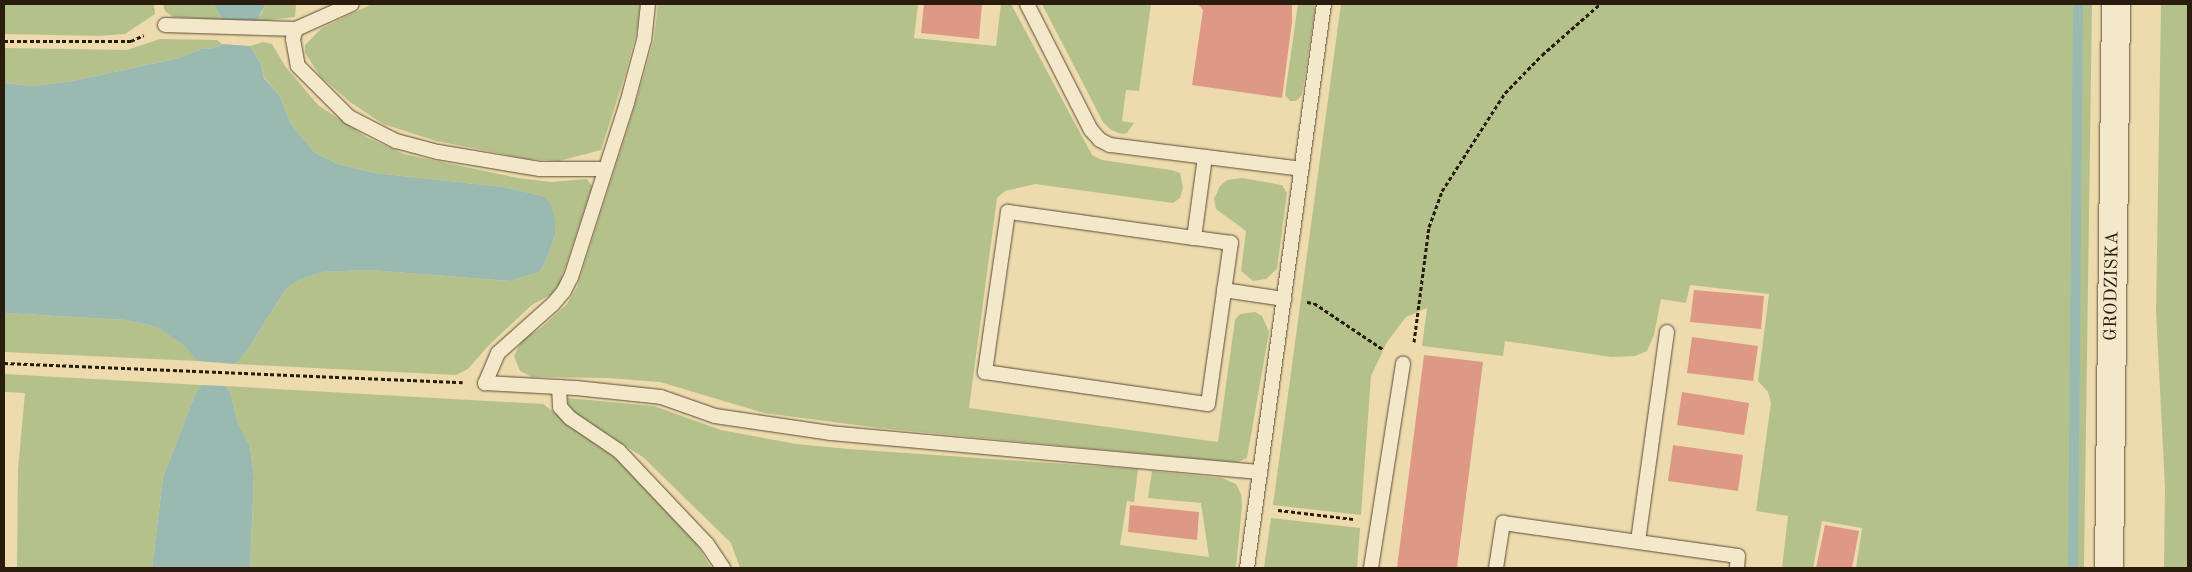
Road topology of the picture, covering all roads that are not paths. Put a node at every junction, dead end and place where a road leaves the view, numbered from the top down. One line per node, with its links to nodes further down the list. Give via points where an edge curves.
1 (352, 4): 7 (lane)
2 (648, 4): 9 (lane, via 644,40)
3 (1027, 4): 8 (lane, via 1091,130 1100,140 1110,145)
4 (1324, 4): 10 (lane)
5 (2116, 4): 24 (main road, GRODZISKA)
6 (165, 25): 7 (lane)
7 (296, 29): 9 (lane, via 293,38 298,66 349,117 396,141 438,152 540,169)
8 (1206, 157): 10 (lane); 11 (lane)
9 (605, 169): 16 (lane, via 588,230 564,291 502,348 485,383)
10 (1302, 169): 13 (lane)
11 (1194, 238): 12 (lane, via 1231,243); 12 (lane, via 1008,212 985,372 1208,404)
12 (1224, 290): 13 (lane)
13 (1284, 299): 17 (lane)
14 (1667, 332): 18 (lane)
15 (1403, 362): 21 (lane)
16 (559, 387): 17 (lane, via 661,397 715,416 830,433); 19 (lane, via 560,407 570,418 620,451 707,544)
17 (1260, 472): 20 (lane)
18 (1638, 541): 22 (lane, via 1503,524); 23 (lane, via 1738,556)
19 (723, 568)
20 (1247, 568)
21 (1371, 568)
22 (1496, 568)
23 (1737, 568)
24 (2109, 568)

